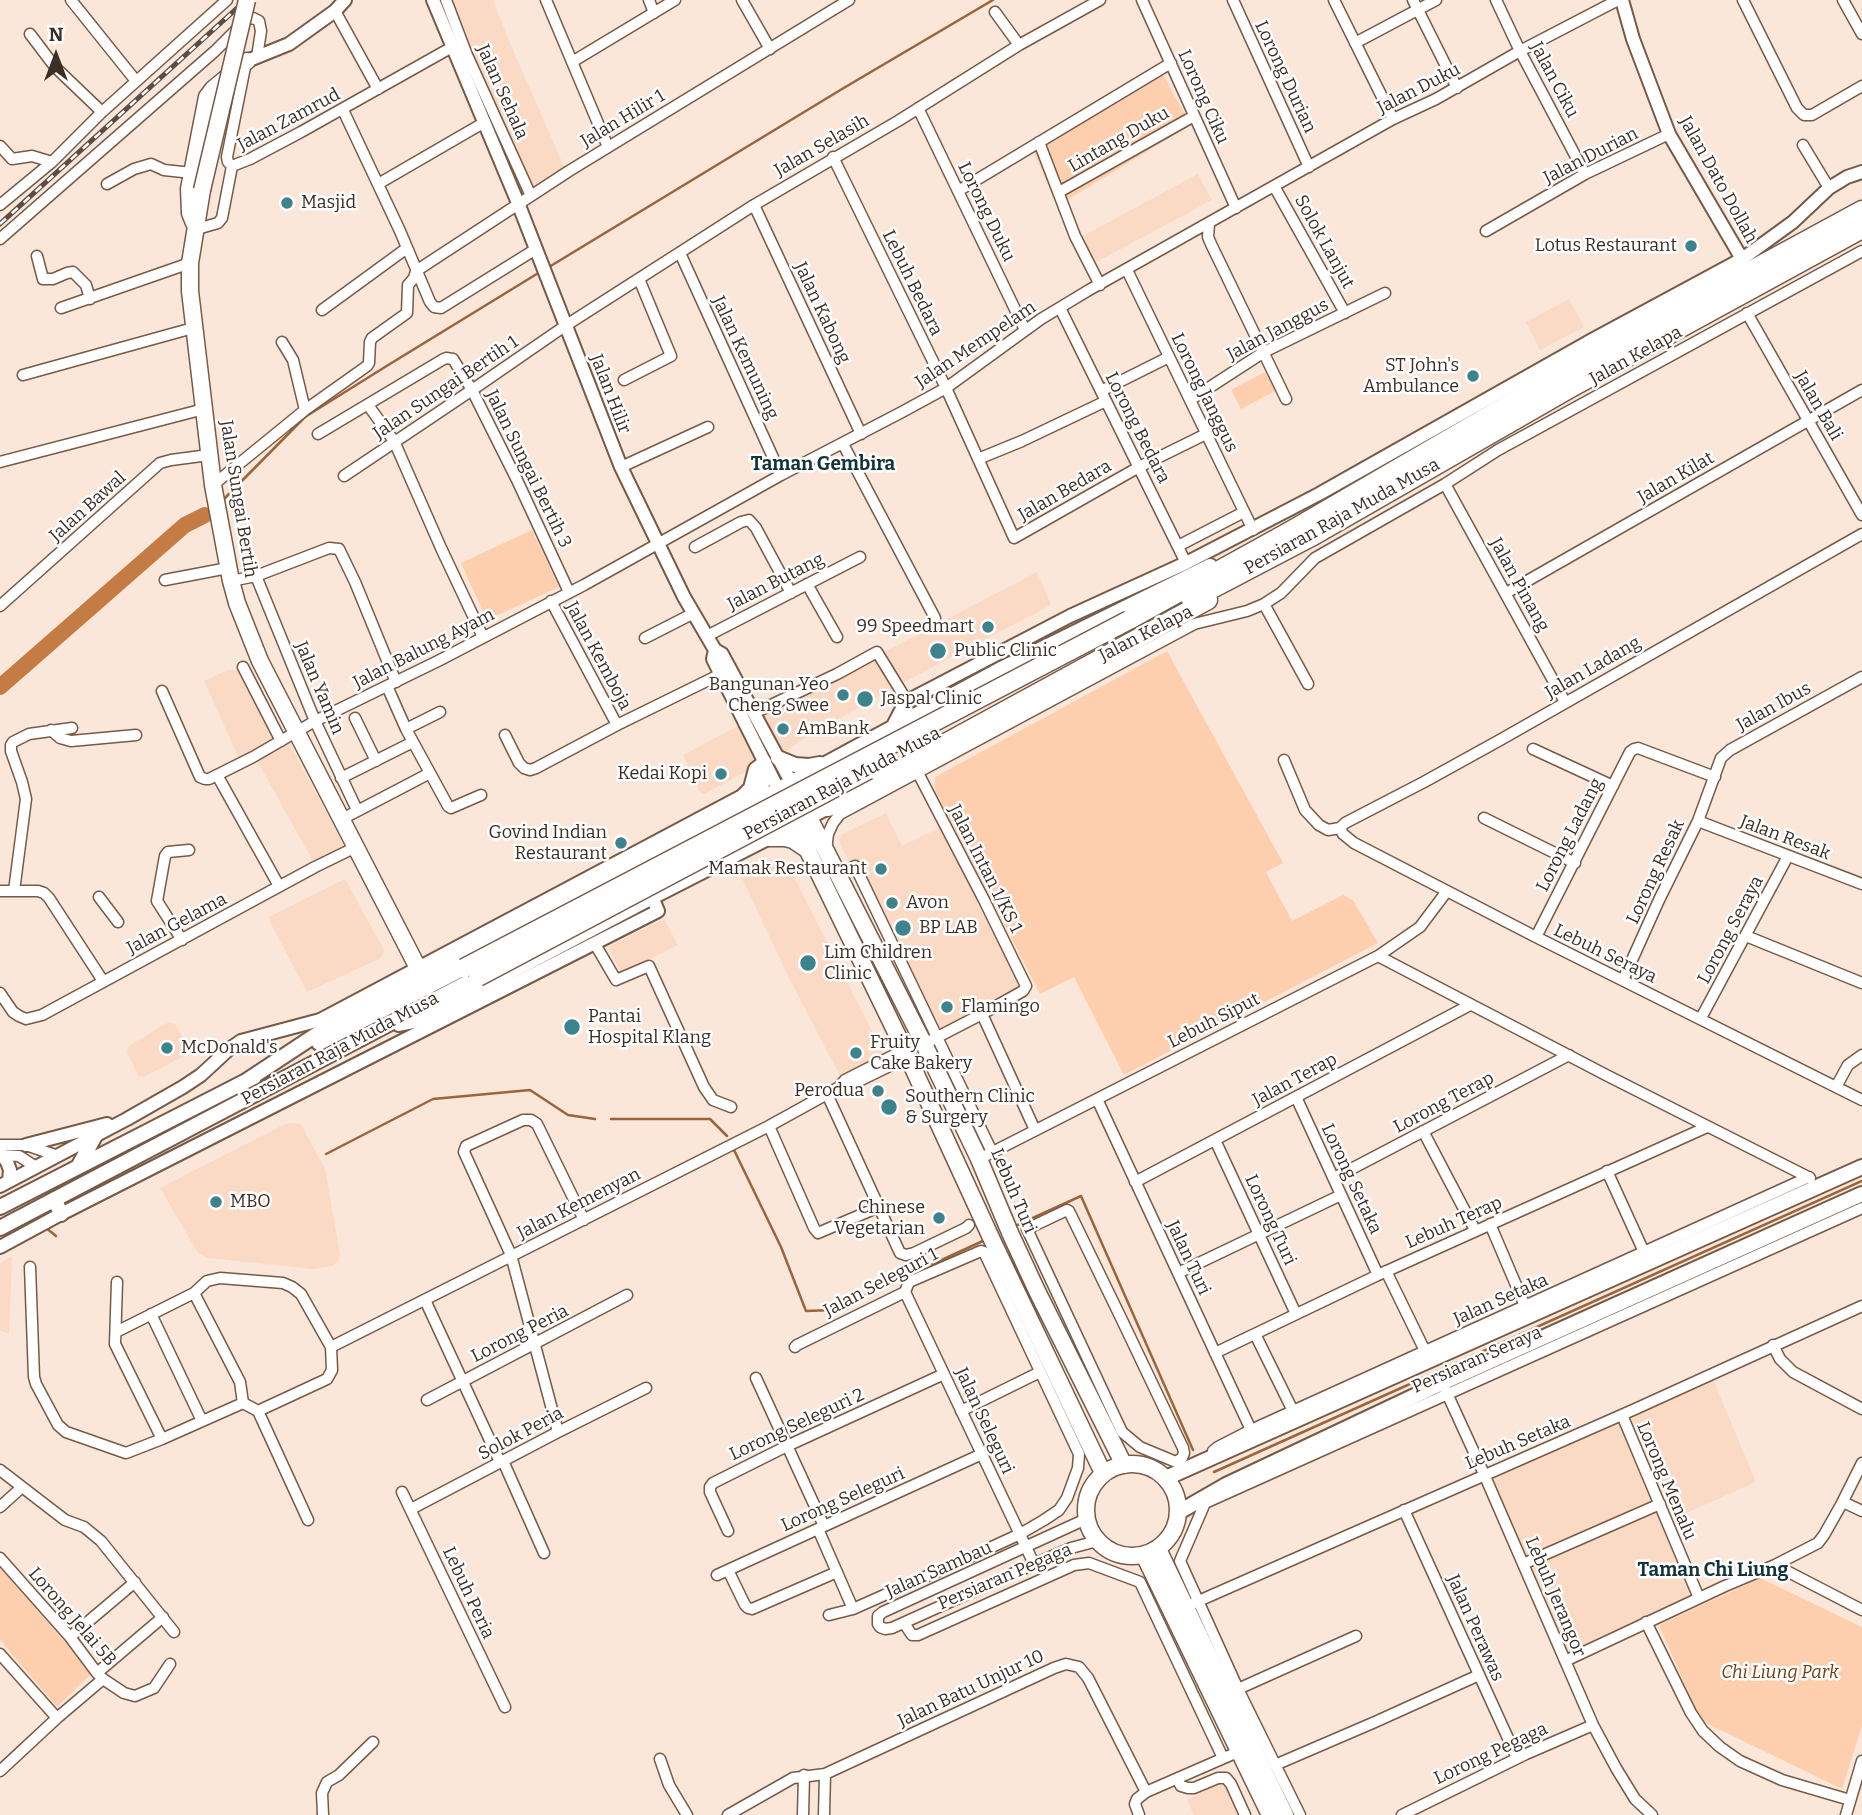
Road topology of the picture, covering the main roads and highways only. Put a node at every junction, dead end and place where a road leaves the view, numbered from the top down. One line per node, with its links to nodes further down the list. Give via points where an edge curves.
1 (247, 0): 4 (main road, Jalan Sungai Bertih, bridge)
2 (252, 59): 4 (main road, via 206,97 189,189 190,213)
3 (1862, 210): 6 (highway, Persiaran Raja Muda Musa, via 1538,379)
4 (197, 229): 24 (main road, Jalan Sungai Bertih, via 190,263 193,328 213,485 237,603 260,662)
5 (1862, 229): 7 (highway, Persiaran Raja Muda Musa)
6 (1290, 531): 8 (highway, Persiaran Raja Muda Musa); 10 (main road, via 999,662)
7 (1315, 535): 8 (highway, Persiaran Raja Muda Musa); 14 (highway, via 1287,557)
8 (1132, 625): 25 (highway, Persiaran Raja Muda Musa, bridge)
9 (907, 701): 10 (main road)
10 (894, 726): 11 (main road)
11 (857, 746): 12 (main road); 14 (main road, via 844,760 842,772 847,782)
12 (824, 764): 13 (main road); 15 (main road, via 771,760)
13 (785, 786): 15 (main road); 18 (main road, Lebuh Turi)
14 (874, 789): 16 (highway)
15 (748, 806): 17 (main road)
16 (828, 807): 18 (main road); 20 (main road, via 821,817)
17 (729, 816): 21 (main road, via 754,813 763,821 760,833); 22 (main road)
18 (802, 821): 19 (main road); 20 (main road, Lebuh Turi)
19 (768, 838): 20 (main road); 21 (main road)
20 (818, 846): 27 (main road, Lebuh Turi); 29 (main road, Lebuh Turi, via 931,1040)
21 (747, 848): 26 (main road, via 527,970 419,1020)
22 (613, 876): 23 (main road); 28 (main road, via 337,1021)
23 (559, 893)
24 (418, 968)
25 (471, 972): 26 (main road, Persiaran Raja Muda Musa); 28 (main road, Persiaran Raja Muda Musa)
26 (383, 1027): 35 (main road, Persiaran Raja Muda Musa, via 58,1207)
27 (906, 1054): 29 (main road, via 926,1061); 37 (main road, Lebuh Turi, via 988,1241 1021,1298)
28 (246, 1081): 31 (main road, Persiaran Raja Muda Musa)
29 (942, 1083): 36 (main road, Lebuh Turi, via 985,1155 1011,1235)
30 (95, 1136): 31 (main road)
31 (78, 1167): 34 (main road, Persiaran Raja Muda Musa)
32 (1862, 1167): 38 (main road, Persiaran Seraya)
33 (1862, 1194): 39 (main road, Persiaran Seraya, via 1445,1389 1226,1485)
34 (0, 1207)
35 (0, 1228)
36 (1124, 1465): 37 (main road); 38 (main road, via 1139,1464)
37 (1103, 1473): 40 (main road, via 1094,1482 1085,1506 1090,1531 1107,1550 1119,1555)
38 (1166, 1478): 39 (main road)
39 (1179, 1512): 40 (main road, via 1169,1539)
40 (1151, 1552): 41 (main road); 42 (main road, via 1192,1604)
41 (1270, 1815)
42 (1284, 1815)

